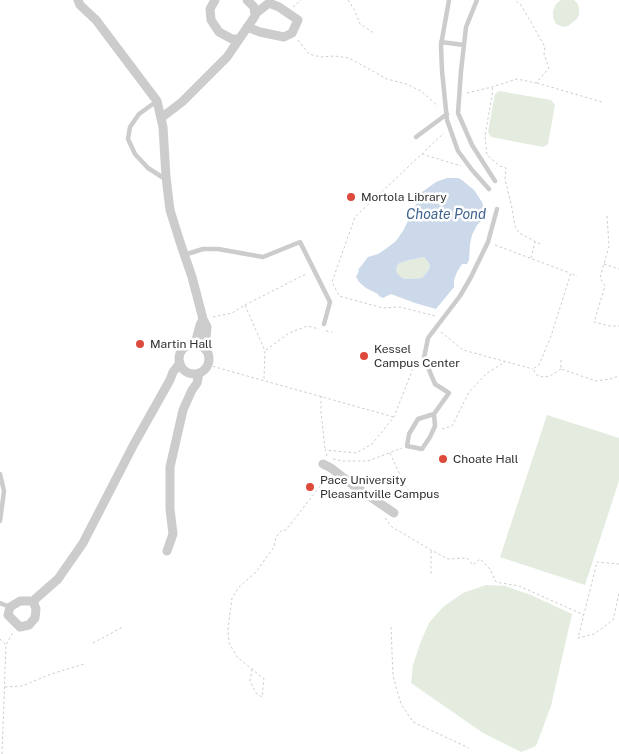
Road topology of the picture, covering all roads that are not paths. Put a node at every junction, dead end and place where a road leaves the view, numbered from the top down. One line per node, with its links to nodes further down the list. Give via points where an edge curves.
1 (78, 0): 11 (street)
2 (215, 0): 8 (street, via 210,9 211,20 219,32)
3 (247, 0): 6 (street, via 254,7)
4 (449, 0): 9 (lane)
5 (478, 0): 10 (lane, via 466,27)
6 (255, 14): 7 (street); 7 (street, via 269,3 298,20 292,33 284,37)
7 (247, 27): 8 (street)
8 (239, 39): 13 (street, via 227,57 182,102)
9 (442, 42): 10 (lane); 12 (lane)
10 (464, 45): 16 (lane, via 458,113 472,145)
11 (157, 101): 13 (street); 15 (lane, via 139,114 130,127 128,139 135,154 148,168)
12 (445, 116): 14 (lane); 17 (lane, via 458,151)
13 (161, 118): 15 (street)
14 (416, 137)
15 (166, 178): 19 (street, via 170,210)
16 (495, 181)
17 (488, 189)
18 (497, 209): 27 (lane, via 488,242 471,277 428,338 424,358 435,384 449,393)
19 (184, 255): 20 (street); 21 (lane, via 203,249 218,249 263,257 300,242 330,302)
20 (203, 320): 22 (street); 23 (street, via 207,327)
21 (324, 324)
22 (195, 344): 23 (street); 24 (street, via 186,346 180,354)
23 (205, 349): 25 (street, via 208,365)
24 (180, 363): 25 (street); 26 (street)
25 (192, 372): 26 (street); 32 (street, via 189,381 192,390 183,410 170,467 173,534)
26 (170, 380): 33 (street, via 83,543 58,579)
27 (434, 414): 27 (lane, via 435,426 422,449 407,446 409,434 418,419)
28 (326, 465): 30 (street)
29 (0, 474): 31 (lane, via 4,491)
30 (394, 513)
31 (0, 521)
32 (167, 551)
33 (33, 601): 35 (street, via 20,601); 35 (street, via 35,618 29,625 16,625 8,615)
34 (0, 603): 35 (lane)
35 (10, 607)

